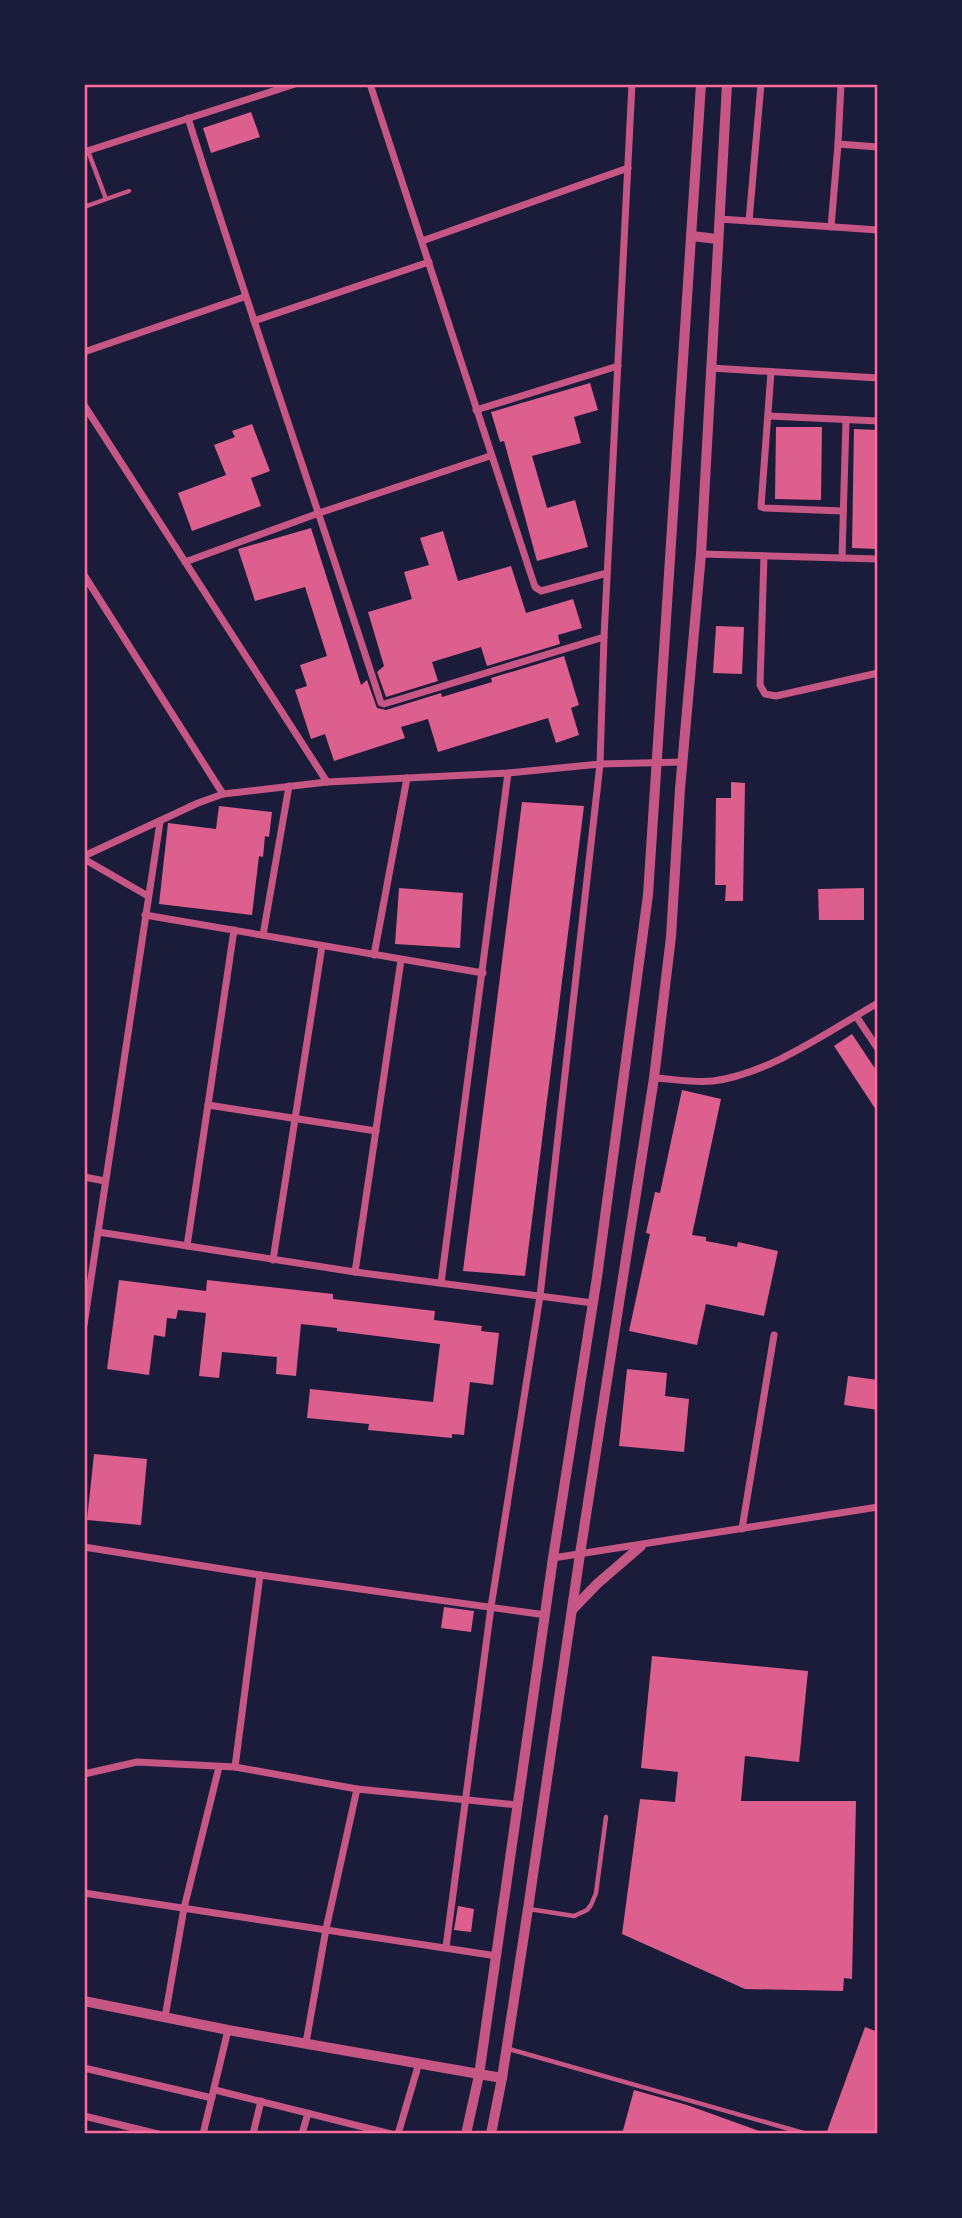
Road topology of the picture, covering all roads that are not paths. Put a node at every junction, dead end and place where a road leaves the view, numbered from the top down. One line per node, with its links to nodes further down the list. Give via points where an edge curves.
1 (295, 84): 8 (street)
2 (370, 84): 22 (street)
3 (632, 84): 12 (street)
4 (701, 84): 20 (street)
5 (727, 84): 16 (street)
6 (761, 84): 17 (street)
7 (841, 84): 9 (street)
8 (188, 118): 11 (street); 24 (street)
9 (838, 144): 10 (street); 18 (street)
10 (878, 147)
11 (86, 152): 14 (lane)
12 (628, 169): 22 (street); 27 (street)
13 (129, 191): 14 (lane)
14 (106, 199): 15 (lane)
15 (84, 207)
16 (719, 219): 17 (street); 21 (street)
17 (749, 221): 18 (street)
18 (831, 227): 19 (street)
19 (878, 230)
20 (692, 236): 21 (street); 48 (street)
21 (717, 239): 28 (street)
22 (422, 241): 23 (street)
23 (429, 262): 25 (street); 32 (street)
24 (244, 297): 25 (street); 26 (street)
25 (254, 320): 38 (street)
26 (84, 352)
27 (618, 366): 32 (street); 44 (street)
28 (711, 368): 29 (street); 39 (street)
29 (771, 372): 30 (street); 33 (street)
30 (878, 378)
31 (84, 405): 43 (street)
32 (476, 410): 36 (street)
33 (769, 416): 34 (street); 37 (street, via 761,506)
34 (846, 420): 35 (street); 37 (street)
35 (878, 421)
36 (490, 456): 38 (street); 44 (street, via 537,590)
37 (843, 511): 41 (street)
38 (319, 513): 43 (street); 46 (street, via 381,703)
39 (701, 554): 40 (street); 49 (street)
40 (764, 556): 41 (street); 47 (street, via 760,684 765,694 776,696)
41 (842, 558): 42 (street)
42 (878, 559)
43 (185, 562): 53 (street)
44 (607, 573): 46 (street)
45 (84, 575): 55 (street)
46 (604, 637): 50 (street)
47 (878, 673)
48 (657, 762): 49 (street); 50 (street); 81 (street, via 648,895)
49 (683, 762): 69 (street, via 671,937)
50 (600, 764): 51 (street); 80 (street)
51 (508, 773): 52 (street); 65 (street)
52 (407, 778): 53 (street); 63 (street)
53 (327, 782): 54 (street)
54 (289, 786): 55 (street); 61 (street)
55 (223, 794): 56 (street)
56 (160, 822): 57 (street); 58 (street)
57 (84, 858): 58 (street)
58 (148, 896): 59 (street)
59 (145, 915): 60 (street); 74 (street)
60 (234, 930): 61 (street); 70 (street)
61 (263, 935): 62 (street)
62 (322, 946): 63 (street); 71 (street)
63 (374, 955): 64 (street)
64 (401, 960): 65 (street); 72 (street)
65 (483, 973): 79 (street)
66 (878, 1003): 67 (street)
67 (856, 1016): 68 (street); 69 (street, via 772,1063 737,1076 710,1081)
68 (878, 1049)
69 (654, 1078): 88 (street)
70 (208, 1105): 71 (street); 76 (street)
71 (296, 1118): 72 (street); 77 (street)
72 (376, 1131): 78 (street)
73 (84, 1177): 74 (street)
74 (105, 1181): 75 (street)
75 (98, 1232): 76 (street); 82 (street)
76 (187, 1245): 77 (street)
77 (273, 1260): 78 (street)
78 (355, 1272): 79 (street)
79 (441, 1283): 80 (street)
80 (540, 1296): 81 (street); 91 (street)
81 (593, 1303): 89 (street)
82 (84, 1325)
83 (774, 1335): 85 (street)
84 (878, 1507): 85 (street)
85 (742, 1529): 86 (street)
86 (641, 1546): 88 (street); 92 (street)
87 (84, 1547): 90 (street)
88 (580, 1554): 89 (street); 92 (street)
89 (553, 1558): 93 (street)
90 (260, 1575): 91 (street); 95 (street)
91 (491, 1607): 93 (street); 98 (street)
92 (572, 1610): 103 (street)
93 (546, 1615): 99 (street)
94 (219, 1767): 95 (street); 96 (street, via 137,1762); 102 (street)
95 (235, 1767): 97 (street)
96 (84, 1774)
97 (357, 1789): 98 (street); 104 (street)
98 (467, 1801): 99 (street); 105 (street)
99 (517, 1805): 106 (street)
100 (606, 1817): 103 (lane, via 596,1893 587,1910 574,1916)
101 (84, 1893): 102 (street)
102 (184, 1908): 104 (street); 108 (street)
103 (528, 1909): 111 (street)
104 (326, 1928): 105 (street); 110 (street)
105 (446, 1947): 106 (street)
106 (496, 1956): 114 (street)
107 (84, 2001): 108 (street)
108 (165, 2017): 109 (street)
109 (228, 2030): 110 (street); 116 (street)
110 (306, 2043): 112 (street)
111 (507, 2048): 115 (street); 131 (lane)
112 (419, 2063): 114 (street); 128 (street)
113 (84, 2068): 117 (street)
114 (479, 2075): 115 (street); 129 (street)
115 (502, 2078): 130 (street)
116 (215, 2090): 117 (street); 118 (street)
117 (212, 2098): 123 (street)
118 (261, 2101): 119 (street); 124 (street)
119 (308, 2113): 121 (street); 125 (street)
120 (84, 2116): 122 (street)
121 (354, 2125): 126 (street); 127 (street)
122 (158, 2134)
123 (203, 2134)
124 (253, 2134)
125 (302, 2134)
126 (352, 2134)
127 (391, 2134)
128 (398, 2134)
129 (466, 2134)
130 (491, 2134)
131 (807, 2134)

